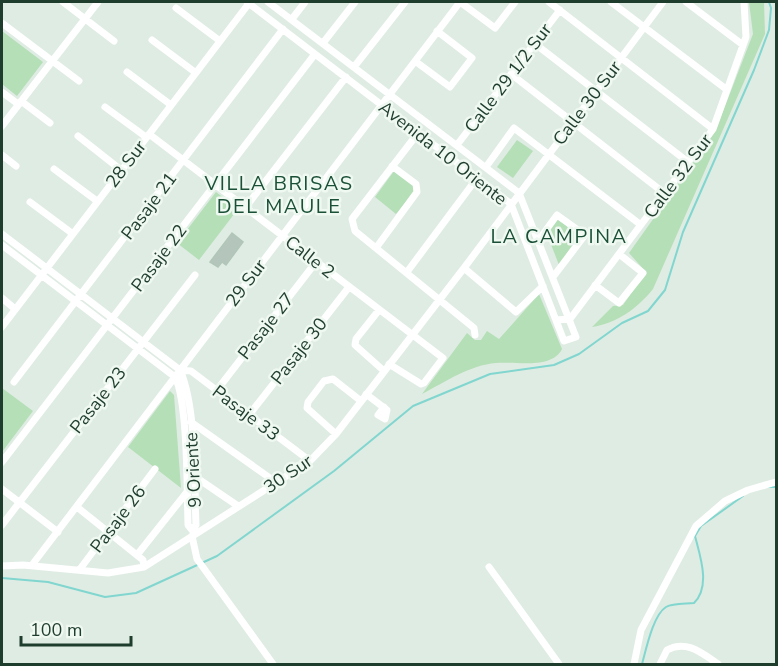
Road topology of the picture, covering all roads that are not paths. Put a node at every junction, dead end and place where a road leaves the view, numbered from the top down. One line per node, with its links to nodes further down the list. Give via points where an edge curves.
1 (63, 2): 17 (street)
2 (98, 2): 17 (street)
3 (249, 2): 21 (street, Avenida 10 Oriente); 25 (street, 28 Sur)
4 (268, 2): 18 (street, Avenida 10 Oriente)
5 (305, 2): 18 (street)
6 (355, 2): 26 (street)
7 (405, 2): 33 (street)
8 (460, 2): 9 (street, via 495,28); 22 (street, 29 Sur)
9 (515, 2)
10 (549, 2): 16 (street)
11 (611, 2): 20 (street)
12 (663, 2): 20 (street, Calle 30 Sur)
13 (686, 2): 28 (street)
14 (744, 2): 28 (street, Calle 32 Sur, via 747,30)
15 (176, 8): 25 (street)
16 (560, 10): 27 (street, Calle 29 1/2 Sur); 30 (street)
17 (85, 18): 24 (street); 31 (street)
18 (292, 19): 26 (street, Avenida 10 Oriente)
19 (2, 23): 31 (street)
20 (644, 27): 30 (street, Calle 30 Sur); 39 (street)
21 (283, 29): 29 (street, Avenida 10 Oriente); 57 (street, Pasaje 21)
22 (437, 31): 32 (street, 29 Sur); 32 (street, via 472,58 456,80 450,87)
23 (152, 40): 35 (street)
24 (114, 41)
25 (220, 41): 35 (street, 28 Sur)
26 (323, 43): 33 (street, Avenida 10 Oriente)
27 (534, 43): 36 (street, Calle 29 1/2 Sur); 40 (street)
28 (743, 45): 39 (street, Calle 32 Sur)
29 (315, 54): 37 (street, Avenida 10 Oriente); 65 (street, Pasaje 22)
30 (622, 57): 40 (street, Calle 30 Sur); 50 (street)
31 (51, 61): 38 (street); 43 (street)
32 (415, 61): 42 (street, 29 Sur)
33 (354, 67): 42 (street, Avenida 10 Oriente)
34 (127, 72): 44 (street)
35 (196, 73): 44 (street, 28 Sur)
36 (511, 74): 47 (street); 54 (street, Calle 29 1/2 Sur)
37 (346, 77): 45 (street, Avenida 10 Oriente); 71 (street)
38 (79, 81)
39 (726, 89): 50 (street, Calle 32 Sur)
40 (596, 91): 47 (street, Calle 30 Sur); 58 (street)
41 (2, 92): 43 (street)
42 (389, 94): 45 (street, 29 Sur); 54 (street, Avenida 10 Oriente)
43 (19, 103): 48 (street); 49 (street)
44 (171, 105): 53 (street, 28 Sur)
45 (382, 105): 51 (street, Avenida 10 Oriente); 75 (street, 29 Sur)
46 (105, 107): 53 (street, Calle 2)
47 (573, 122): 55 (street, Calle 30 Sur); 67 (street)
48 (51, 123)
49 (2, 126)
50 (713, 129): 58 (street, Calle 32 Sur)
51 (418, 133): 60 (street); 64 (street, Avenida 10 Oriente)
52 (78, 136): 63 (street)
53 (148, 136): 57 (street, Calle 2); 63 (street, 28 Sur)
54 (457, 145): 61 (street, Avenida 10 Oriente)
55 (548, 154): 61 (street, via 514,128); 66 (street, Calle 30 Sur); 72 (street)
56 (2, 155): 59 (street)
57 (184, 160): 65 (street, Calle 2); 90 (street, Pasaje 21)
58 (688, 162): 67 (street, Calle 32 Sur)
59 (16, 166)
60 (392, 166): 78 (street, via 352,219 355,231); 78 (street, via 416,184 417,192)
61 (486, 167): 66 (street, Avenida 10 Oriente)
62 (54, 169): 68 (street)
63 (121, 170): 68 (street, 28 Sur)
64 (477, 178): 70 (street, Avenida 10 Oriente); 83 (street)
65 (215, 184): 71 (street, Calle 2); 96 (street, Pasaje 22)
66 (519, 193): 70 (street, Calle 30 Sur); 76 (street, Avenida 10 Oriente)
67 (664, 193): 72 (street, Calle 32 Sur)
68 (98, 201): 74 (street, 28 Sur)
69 (30, 202): 74 (street)
70 (511, 204): 82 (street, 30 Sur); 88 (street, Avenida 10 Oriente)
71 (245, 208): 75 (street, Calle 2)
72 (641, 225): 79 (street, Calle 32 Sur)
73 (2, 234): 81 (street)
74 (73, 234): 81 (street, 28 Sur)
75 (282, 236): 80 (street, Calle 2); 106 (street, 29 Sur)
76 (538, 241): 86 (street, Avenida 10 Oriente); 86 (street, via 557,215 585,235)
77 (2, 245): 84 (street)
78 (376, 248): 83 (street)
79 (619, 254): 87 (street, Calle 32 Sur); 87 (street, via 643,273 619,303)
80 (316, 262): 89 (street, Calle 2); 110 (street, Pasaje 27)
81 (46, 268): 84 (street, 28 Sur); 90 (street)
82 (464, 268): 88 (street, via 516,312); 92 (street, 30 Sur)
83 (407, 272): 92 (street)
84 (41, 275): 93 (street); 94 (street, 28 Sur)
85 (195, 275): 103 (street, Pasaje 23)
86 (553, 277): 97 (street, Avenida 10 Oriente)
87 (595, 285): 97 (street, Calle 32 Sur)
88 (543, 286): 98 (street, Avenida 10 Oriente)
89 (349, 287): 95 (street, Calle 2); 113 (street, Pasaje 30)
90 (81, 295): 93 (street, Pasaje 21); 96 (street)
91 (2, 298): 94 (street)
92 (440, 298): 101 (street, 30 Sur); 102 (street, via 474,328)
93 (76, 302): 99 (street); 109 (street, Pasaje 21)
94 (15, 309): 100 (street, 28 Sur)
95 (379, 310): 101 (street, Calle 2); 107 (street, via 355,345)
96 (113, 319): 99 (street, Pasaje 22); 103 (street)
97 (570, 319): 98 (street); 98 (street, Avenida 10 Oriente, via 576,336 564,341)
98 (556, 320)
99 (107, 326): 104 (street); 117 (street, Pasaje 22)
100 (2, 327)
101 (411, 335): 105 (street, 30 Sur); 105 (street, Calle 2, via 443,358 421,384)
102 (475, 335)
103 (143, 342): 104 (street, Pasaje 23); 106 (street)
104 (138, 349): 108 (street); 124 (street, Pasaje 23)
105 (389, 364): 107 (street, 30 Sur)
106 (180, 370): 108 (street, 29 Sur); 110 (street, Pasaje 33, via 191,371); 114 (street, 9 Oriente)
107 (384, 371): 111 (street, 30 Sur)
108 (175, 378): 123 (street, 9 Oriente, via 181,403); 126 (street, 29 Sur)
109 (14, 382)
110 (216, 390): 113 (street, Pasaje 33)
111 (364, 397): 112 (street); 115 (street, 30 Sur); 115 (street, via 333,380 324,381 308,402 307,408)
112 (384, 407)
113 (249, 415): 116 (street, Pasaje 33)
114 (190, 422): 119 (street, 9 Oriente); 121 (street)
115 (336, 434): 116 (street, 30 Sur)
116 (310, 461): 121 (street, 30 Sur)
117 (2, 462)
118 (155, 469): 129 (street, Pasaje 26)
119 (194, 476): 125 (street); 130 (street, 9 Oriente, via 196,525)
120 (777, 482): 139 (street, via 725,501 696,526 641,630)
121 (277, 483): 125 (street, 30 Sur)
122 (2, 489): 124 (street)
123 (187, 492): 130 (street, 9 Oriente); 131 (street)
124 (19, 502): 127 (street, Pasaje 23); 128 (street)
125 (238, 506): 130 (street, 30 Sur)
126 (77, 507): 128 (street, 29 Sur); 129 (street)
127 (2, 525)
128 (58, 532): 132 (street, 29 Sur)
129 (108, 532): 131 (street); 136 (street, Pasaje 26)
130 (192, 534): 134 (street, 30 Sur); 137 (street, via 199,561)
131 (137, 555): 134 (street)
132 (32, 565): 133 (street, 30 Sur); 136 (street, 30 Sur)
133 (2, 566)
134 (144, 567): 136 (street, 30 Sur, via 117,573)
135 (489, 567): 138 (street)
136 (80, 569)
137 (273, 664)
138 (559, 664)
139 (634, 664)
140 (660, 664): 141 (street, via 664,653 675,646 693,648)
141 (718, 664)

